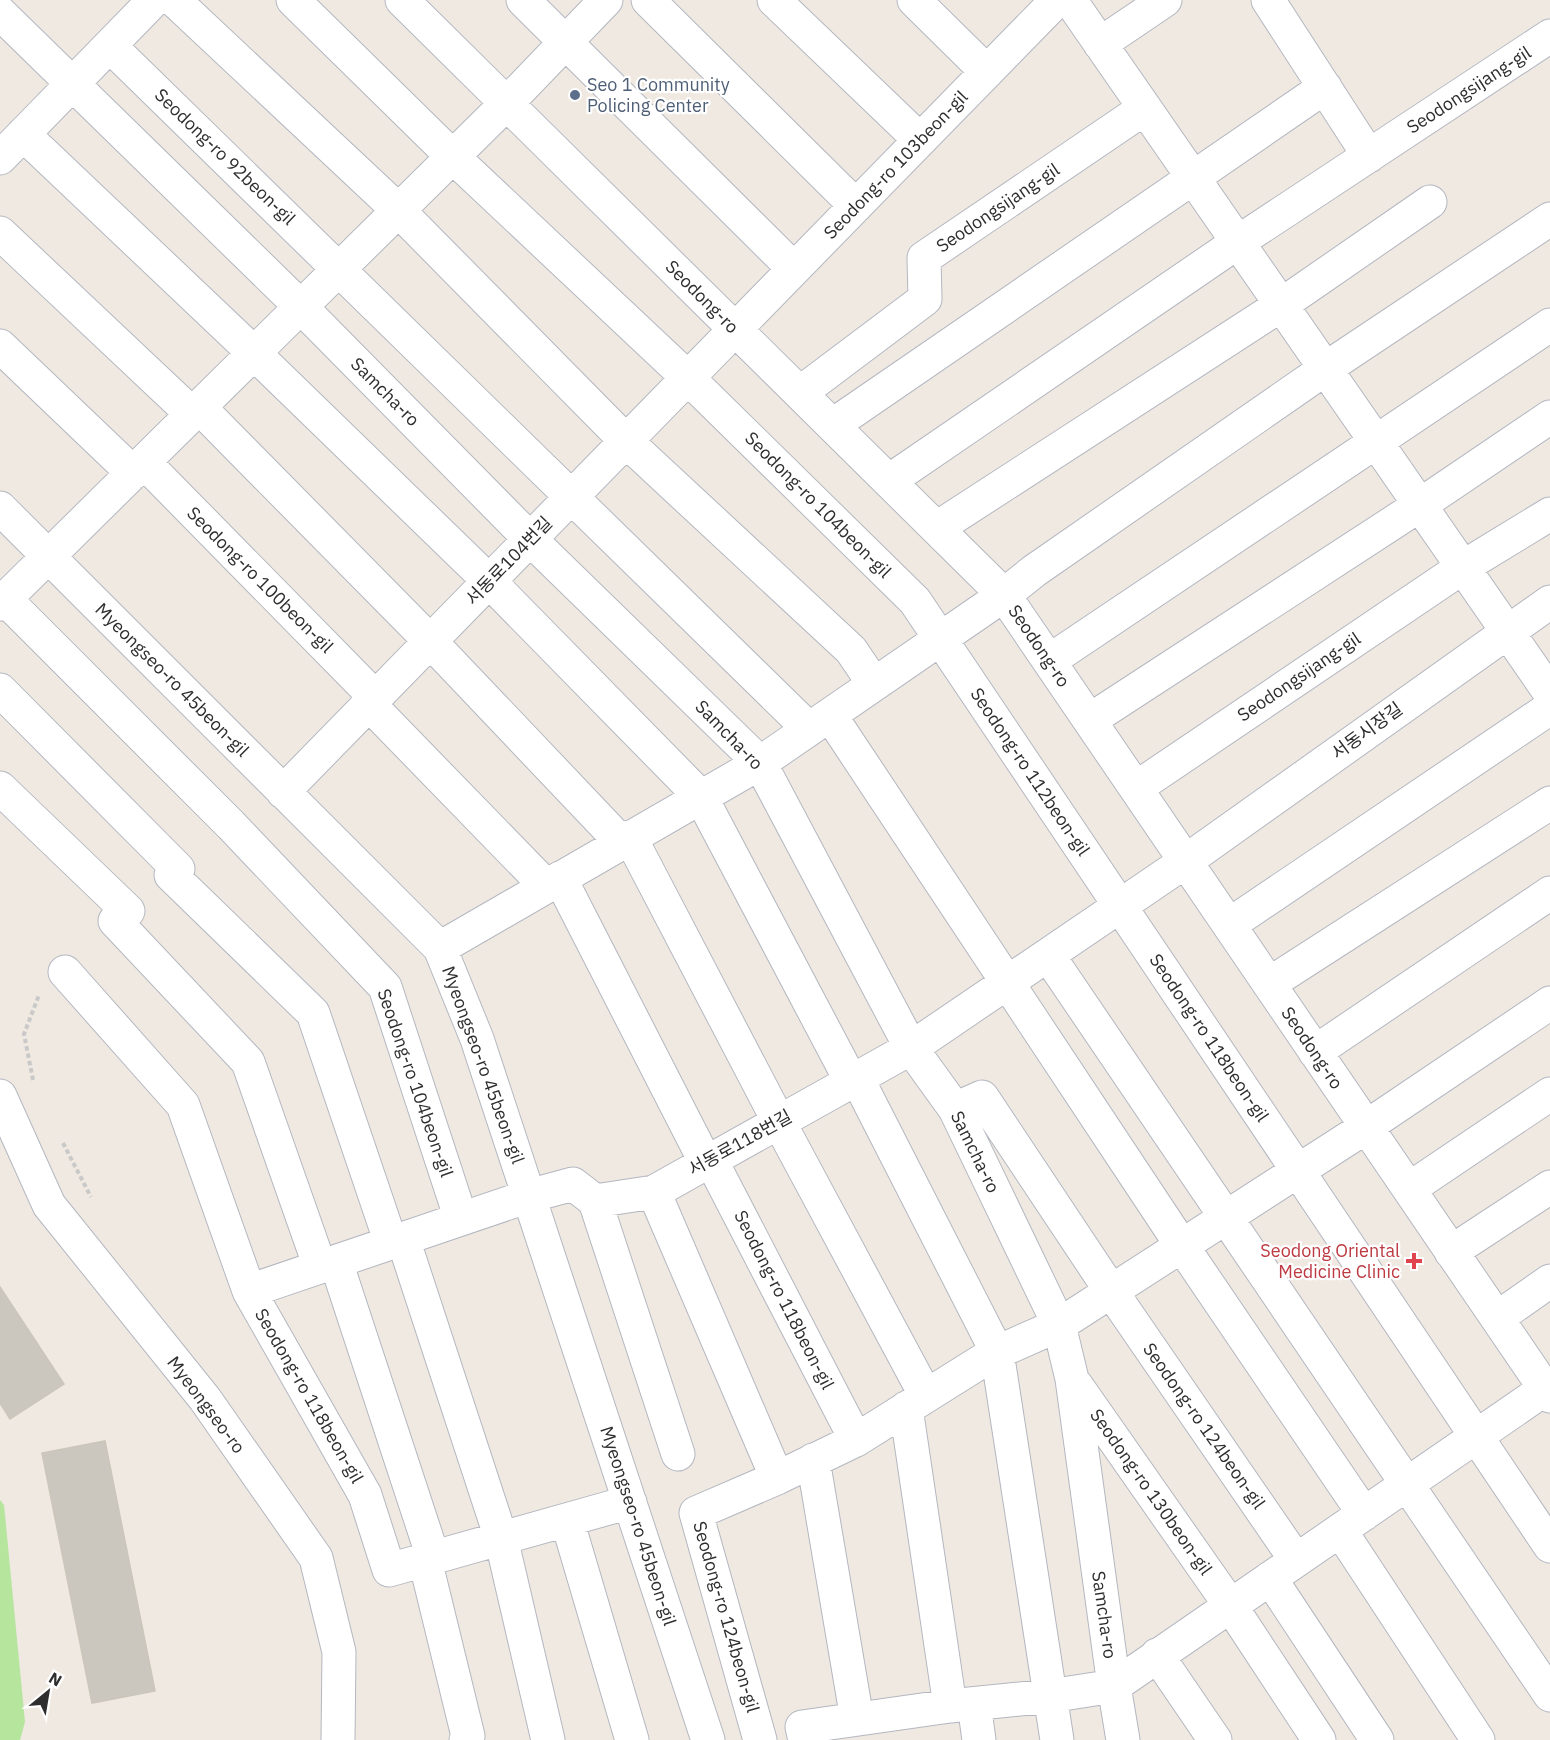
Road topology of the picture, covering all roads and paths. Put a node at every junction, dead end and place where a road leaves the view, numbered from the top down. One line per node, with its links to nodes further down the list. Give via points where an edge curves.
1 (174, 0): 32 (street)
2 (293, 0): 27 (street)
3 (402, 0): 22 (street, Seodong-ro)
4 (523, 0): 16 (street)
5 (606, 0): 16 (street)
6 (648, 0): 31 (street)
7 (774, 0): 25 (street)
8 (914, 0): 19 (street)
9 (1057, 0): 19 (street, Seodong-ro 103beon-gil)
10 (1070, 0): 17 (street)
11 (1165, 0): 17 (street)
12 (1268, 0): 21 (street)
13 (136, 6): 18 (street)
14 (0, 13): 20 (street, Samcha-ro)
15 (1550, 36): 26 (street, Seodongsijang-gil)
16 (566, 42): 22 (street); 37 (street)
17 (1101, 44): 23 (street)
18 (110, 46): 20 (street); 36 (street, Seodong-ro 92beon-gil)
19 (987, 72): 25 (street, Seodong-ro 103beon-gil)
20 (74, 83): 24 (street); 39 (street, Samcha-ro)
21 (1324, 87): 26 (street); 29 (street)
22 (507, 103): 27 (street); 41 (street, Seodong-ro)
23 (1145, 108): 29 (street); 46 (street, Seodongsijang-gil, via 924,258 925,299)
24 (23, 134): 28 (street); 43 (street)
25 (920, 140): 31 (street, Seodong-ro 103beon-gil)
26 (1369, 156): 35 (street, Seodongsijang-gil)
27 (453, 157): 32 (street); 45 (street)
28 (0, 158)
29 (1192, 176): 35 (street); 49 (street)
30 (1430, 202): 38 (street)
31 (856, 206): 37 (street, Seodong-ro 103beon-gil)
32 (398, 210): 36 (street); 50 (street)
33 (1550, 219): 44 (street)
34 (0, 233): 47 (street)
35 (1238, 243): 38 (street); 53 (street, Seodongsijang-gil)
36 (340, 268): 39 (street); 54 (street)
37 (794, 269): 41 (street, Seodong-ro 103beon-gil)
38 (1281, 305): 44 (street); 58 (street)
39 (301, 307): 43 (street); 59 (street, Samcha-ro)
40 (1550, 325): 51 (street)
41 (735, 329): 45 (street, 서동로104번길); 46 (street, Seodong-ro)
42 (0, 346): 52 (street)
43 (254, 353): 47 (street); 62 (street)
44 (1325, 369): 51 (street); 63 (street)
45 (688, 378): 50 (street, 서동로104번길); 67 (street, Seodong-ro 104beon-gil, via 915,601)
46 (800, 393): 49 (street, Seodong-ro)
47 (196, 411): 52 (street); 68 (street)
48 (1550, 417): 55 (street)
49 (833, 425): 53 (street, Seodong-ro)
50 (626, 441): 54 (street, 서동로104번길); 70 (street, via 851,650)
51 (1377, 443): 55 (street); 69 (street)
52 (138, 468): 60 (street); 73 (street, Seodong-ro 100beon-gil)
53 (889, 481): 58 (street, Seodong-ro)
54 (572, 496): 59 (street, 서동로104번길); 76 (street)
55 (1420, 505): 61 (street); 75 (street)
56 (0, 508): 60 (street, Myeongseo-ro 45beon-gil)
57 (1550, 514): 61 (street, Seodongsijang-gil)
58 (936, 528): 63 (street, Seodong-ro)
59 (530, 539): 62 (street, 서동로104번길); 77 (street, Samcha-ro)
60 (48, 556): 64 (street); 80 (street, Myeongseo-ro 45beon-gil)
61 (1462, 567): 66 (street); 79 (street, Seodongsijang-gil)
62 (489, 581): 68 (street, 서동로104번길); 81 (street)
63 (1004, 595): 67 (street); 69 (street, Seodong-ro)
64 (2, 601): 111 (street, Seodong-ro 104beon-gil, via 231,825 385,987)
65 (1550, 602): 66 (street, 서동시장길)
66 (1507, 631): 72 (street); 84 (street, 서동시장길)
67 (940, 639): 70 (street); 87 (street, Seodong-ro 112beon-gil)
68 (430, 641): 73 (street, 서동로104번길); 83 (street)
69 (1049, 662): 75 (street, Seodong-ro)
70 (874, 684): 76 (street)
71 (0, 690): 112 (street, via 313,1013)
72 (1550, 693)
73 (372, 701): 80 (street, 서동로104번길); 85 (street)
74 (1550, 708): 88 (street)
75 (1090, 720): 79 (street, Seodong-ro)
76 (820, 722): 77 (street); 92 (street)
77 (760, 763): 81 (street); 95 (street, Samcha-ro)
78 (0, 788): 115 (street, via 122,916 248,1062)
79 (1136, 788): 84 (street, Seodong-ro)
80 (283, 792): 89 (street, Myeongseo-ro 45beon-gil)
81 (701, 797): 83 (street); 97 (street)
82 (1550, 803): 93 (street)
83 (626, 840): 85 (street); 101 (street)
84 (1186, 861): 87 (street, 서동로118번길); 88 (street, Seodong-ro)
85 (553, 882): 89 (street); 103 (street)
86 (1550, 893): 96 (street)
87 (1120, 906): 90 (street, 서동로118번길); 104 (street, Seodong-ro 118beon-gil)
88 (1229, 925): 93 (street, Seodong-ro)
89 (440, 948): 108 (street, Myeongseo-ro 45beon-gil, via 477,1039)
90 (1048, 955): 92 (street, 서동로118번길); 110 (street)
91 (65, 972): 117 (street, via 183,1105)
92 (1008, 982): 95 (street, 서동로118번길); 113 (street)
93 (1269, 984): 96 (street, Seodong-ro)
94 (1550, 1003): 102 (street)
95 (911, 1048): 97 (street, 서동로118번길); 100 (street, Samcha-ro)
96 (1315, 1052): 102 (street, Seodong-ro)
97 (854, 1080): 101 (street, 서동로118번길); 121 (street)
98 (1550, 1094): 106 (street)
99 (0, 1096): 146 (street, Myeongseo-ro, via 49,1205 205,1399 316,1558 339,1652)
100 (955, 1109): 118 (street, Seodong-ro 124beon-gil, via 982,1097); 120 (street, Samcha-ro)
101 (779, 1122): 103 (street, 서동로118번길); 124 (street)
102 (1366, 1127): 104 (street, Seodong-ro 124beon-gil); 106 (street, Seodong-ro)
103 (708, 1161): 107 (street, 서동로118번길); 126 (street, Seodong-ro 118beon-gil)
104 (1298, 1171): 110 (street, Seodong-ro 124beon-gil); 125 (street)
105 (1550, 1186): 114 (street)
106 (1409, 1189): 114 (street, Seodong-ro)
107 (654, 1192): 109 (street, 서동로118번길); 129 (street)
108 (529, 1196): 109 (street, via 573,1184); 111 (street); 131 (street, Myeongseo-ro 45beon-gil)
109 (595, 1201): 127 (street)
110 (1225, 1218): 113 (street, Seodong-ro 124beon-gil); 130 (street)
111 (461, 1219): 112 (street)
112 (397, 1241): 115 (street); 134 (street)
113 (1182, 1245): 118 (street, Seodong-ro 124beon-gil); 133 (street)
114 (1451, 1252): 119 (street, Seodong-ro)
115 (328, 1265): 117 (street); 136 (street)
116 (1550, 1281): 119 (street)
117 (249, 1291): 136 (street, Seodong-ro 118beon-gil, via 365,1495 389,1570)
118 (1111, 1292): 120 (street, Seodong-ro 124beon-gil); 137 (street, Seodong-ro 124beon-gil)
119 (1497, 1318): 123 (street, Seodong-ro)
120 (1059, 1325): 121 (street, Seodong-ro 124beon-gil); 122 (street, Samcha-ro)
121 (997, 1352): 124 (street, Seodong-ro 124beon-gil); 142 (street)
122 (1072, 1379): 138 (street, Seodong-ro 130beon-gil); 140 (street, Samcha-ro)
123 (1548, 1390): 125 (street)
124 (916, 1402): 126 (street, Seodong-ro 124beon-gil); 143 (street)
125 (1477, 1435): 130 (street); 135 (street)
126 (856, 1440): 128 (street, Seodong-ro 124beon-gil)
127 (678, 1454)
128 (813, 1460): 129 (street, Seodong-ro 124beon-gil); 144 (street)
129 (777, 1478): 151 (street, Seodong-ro 124beon-gil, via 696,1513)
130 (1408, 1483): 133 (street); 141 (street)
131 (630, 1502): 132 (street); 150 (street, Myeongseo-ro 45beon-gil)
132 (567, 1520): 134 (street); 149 (street)
133 (1352, 1522): 137 (street); 159 (street)
134 (501, 1538): 136 (street); 148 (street)
135 (1550, 1546)
136 (429, 1559): 147 (street)
137 (1283, 1569): 138 (street); 158 (street)
138 (1230, 1605): 139 (street); 157 (street, Seodong-ro 130beon-gil)
139 (1157, 1655): 140 (street); 156 (street)
140 (1114, 1686): 142 (street); 155 (street, Samcha-ro)
141 (1550, 1695)
142 (1050, 1696): 143 (street); 154 (street)
143 (962, 1705): 145 (street); 153 (street)
144 (857, 1719): 145 (street); 152 (street, via 802,1727)
145 (891, 1727)
146 (338, 1740)
147 (466, 1740)
148 (548, 1740)
149 (632, 1740)
150 (708, 1740)
151 (760, 1740)
152 (805, 1740)
153 (979, 1740)
154 (1057, 1740)
155 (1123, 1740)
156 (1215, 1740)
157 (1319, 1740)
158 (1377, 1740)
159 (1478, 1740)

